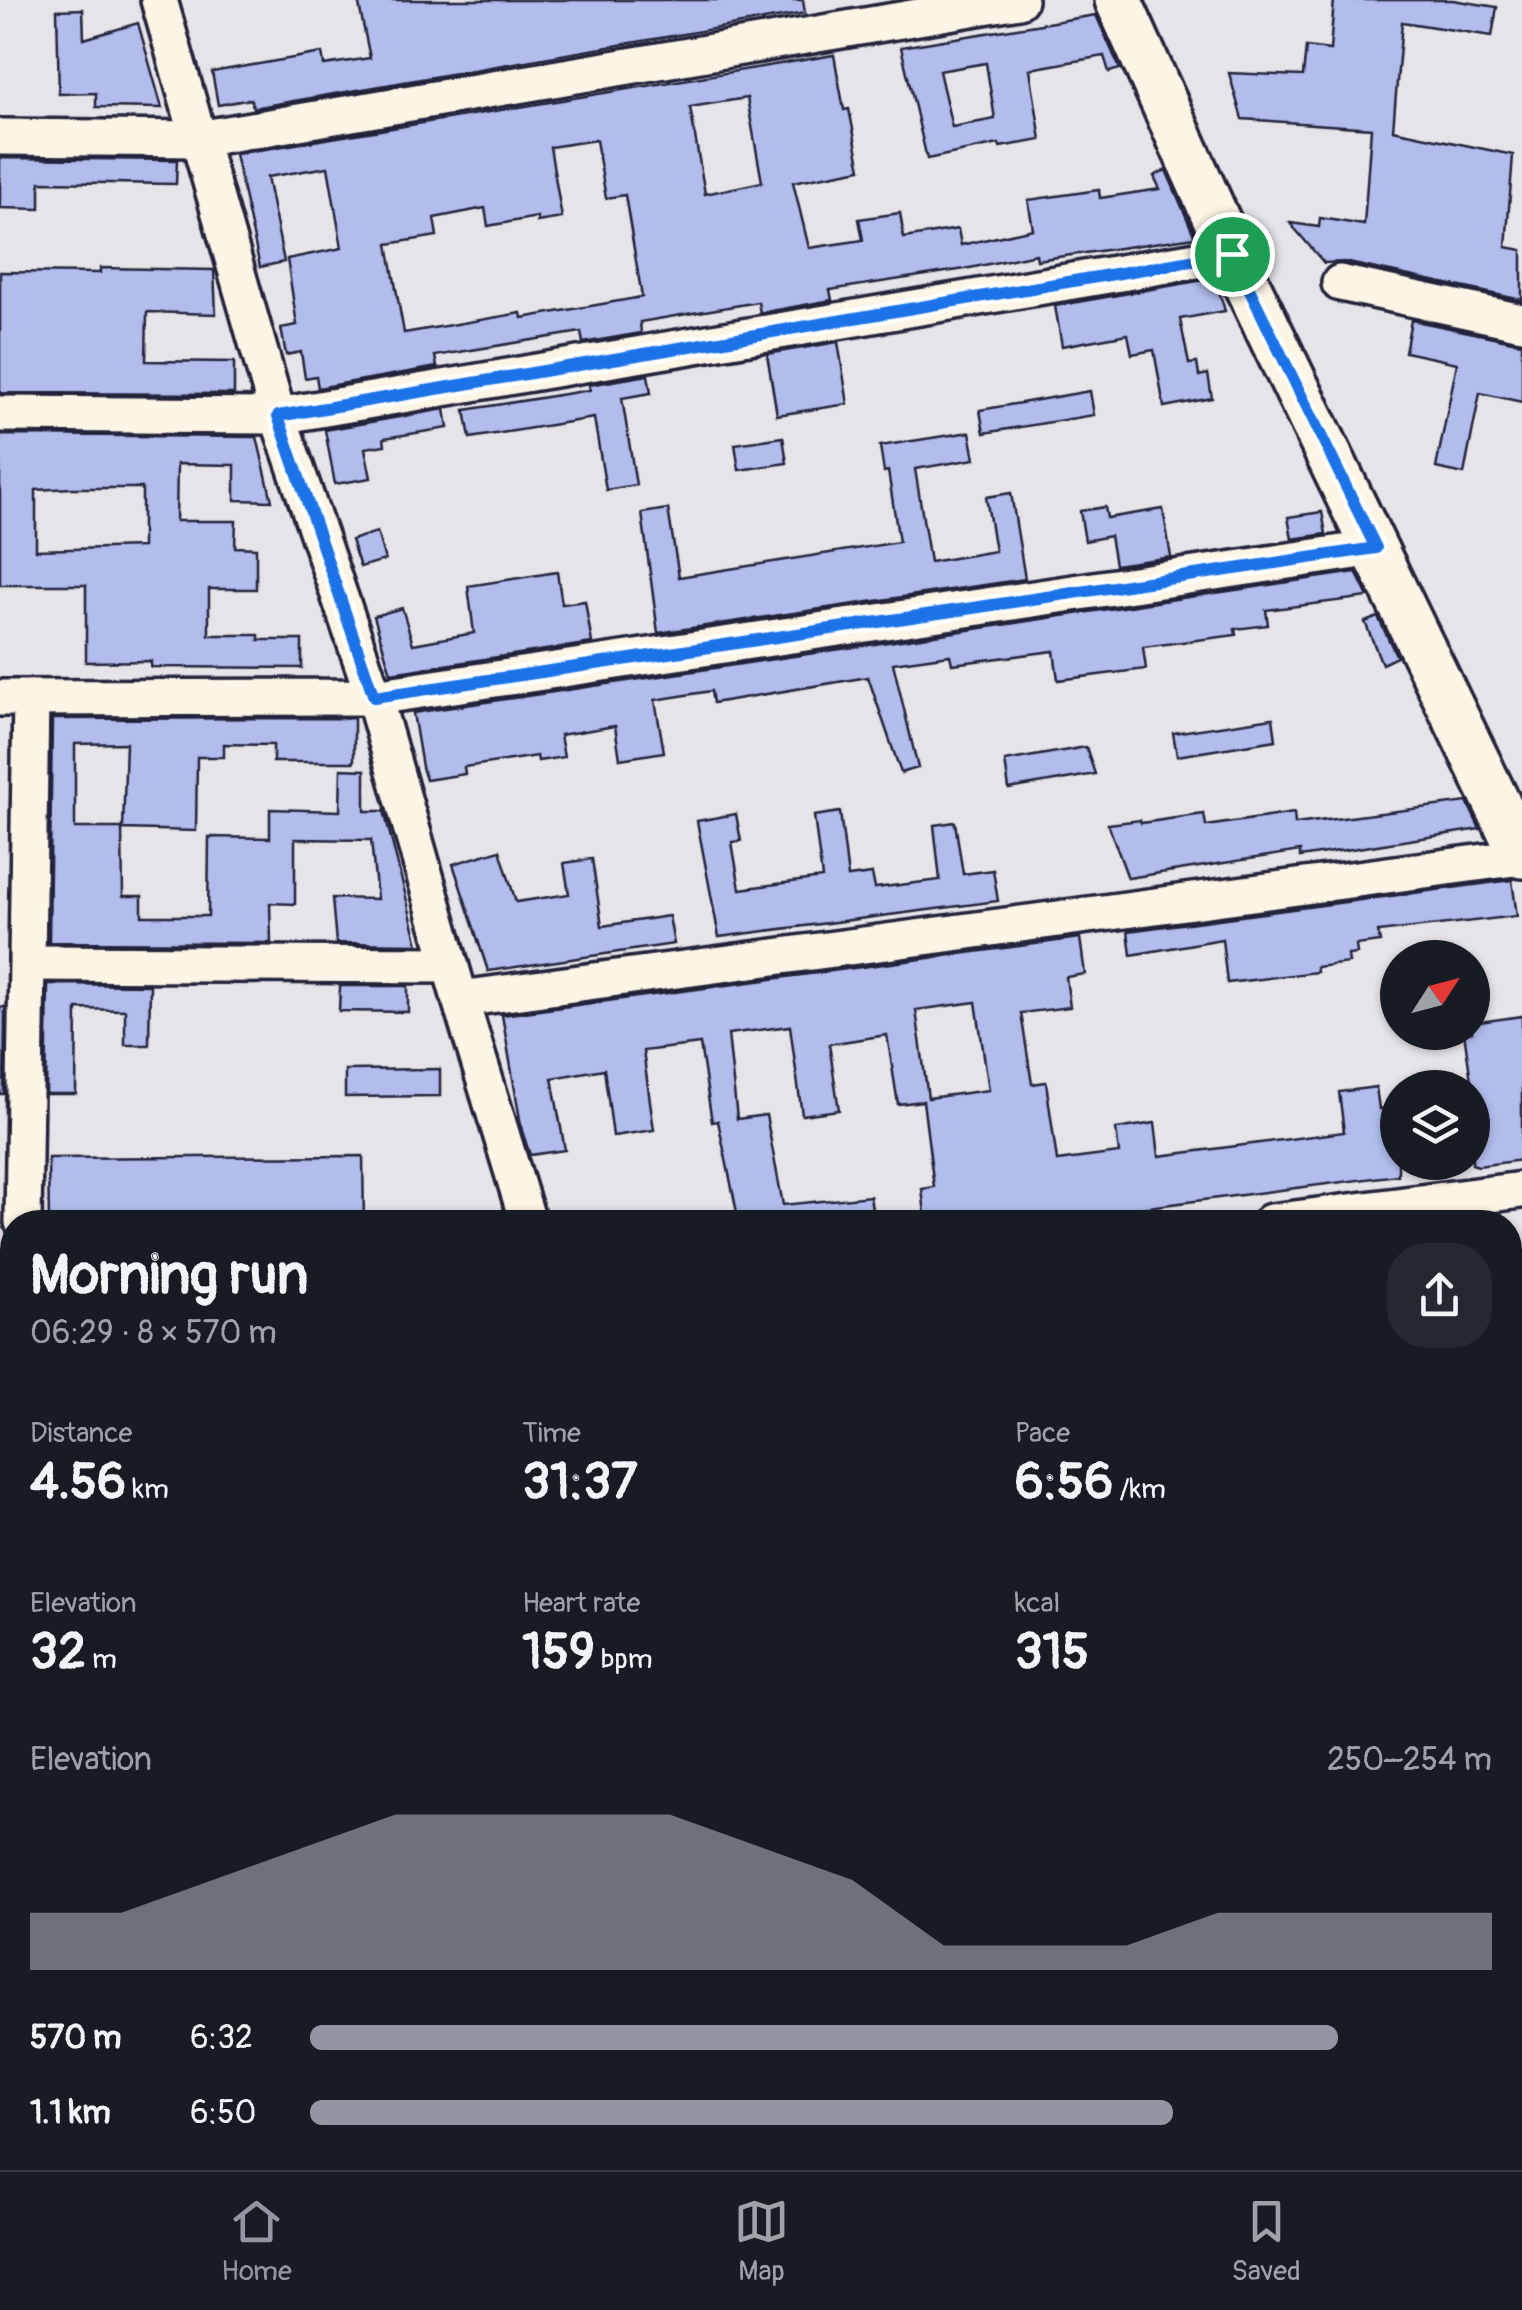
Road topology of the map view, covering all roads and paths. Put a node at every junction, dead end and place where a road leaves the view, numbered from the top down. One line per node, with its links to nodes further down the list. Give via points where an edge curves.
1 (158, 0): 5 (street)
2 (1019, 0): 5 (street)
3 (1118, 0): 6 (street)
4 (0, 137): 5 (street)
5 (198, 139): 10 (street)
6 (1232, 254): 10 (street); 11 (street)
7 (1340, 284): 8 (street)
8 (1522, 322)
9 (0, 414): 10 (street)
10 (278, 416): 12 (street)
11 (1376, 548): 12 (street); 14 (street)
12 (374, 697): 13 (street); 16 (street)
13 (15, 698): 15 (street)
14 (1522, 856): 17 (street)
15 (28, 964): 16 (street); 19 (street)
16 (450, 965): 17 (street)
17 (460, 1000): 20 (street)
18 (1522, 1190): 21 (street)
19 (23, 1210)
20 (524, 1210)
21 (1365, 1210)

